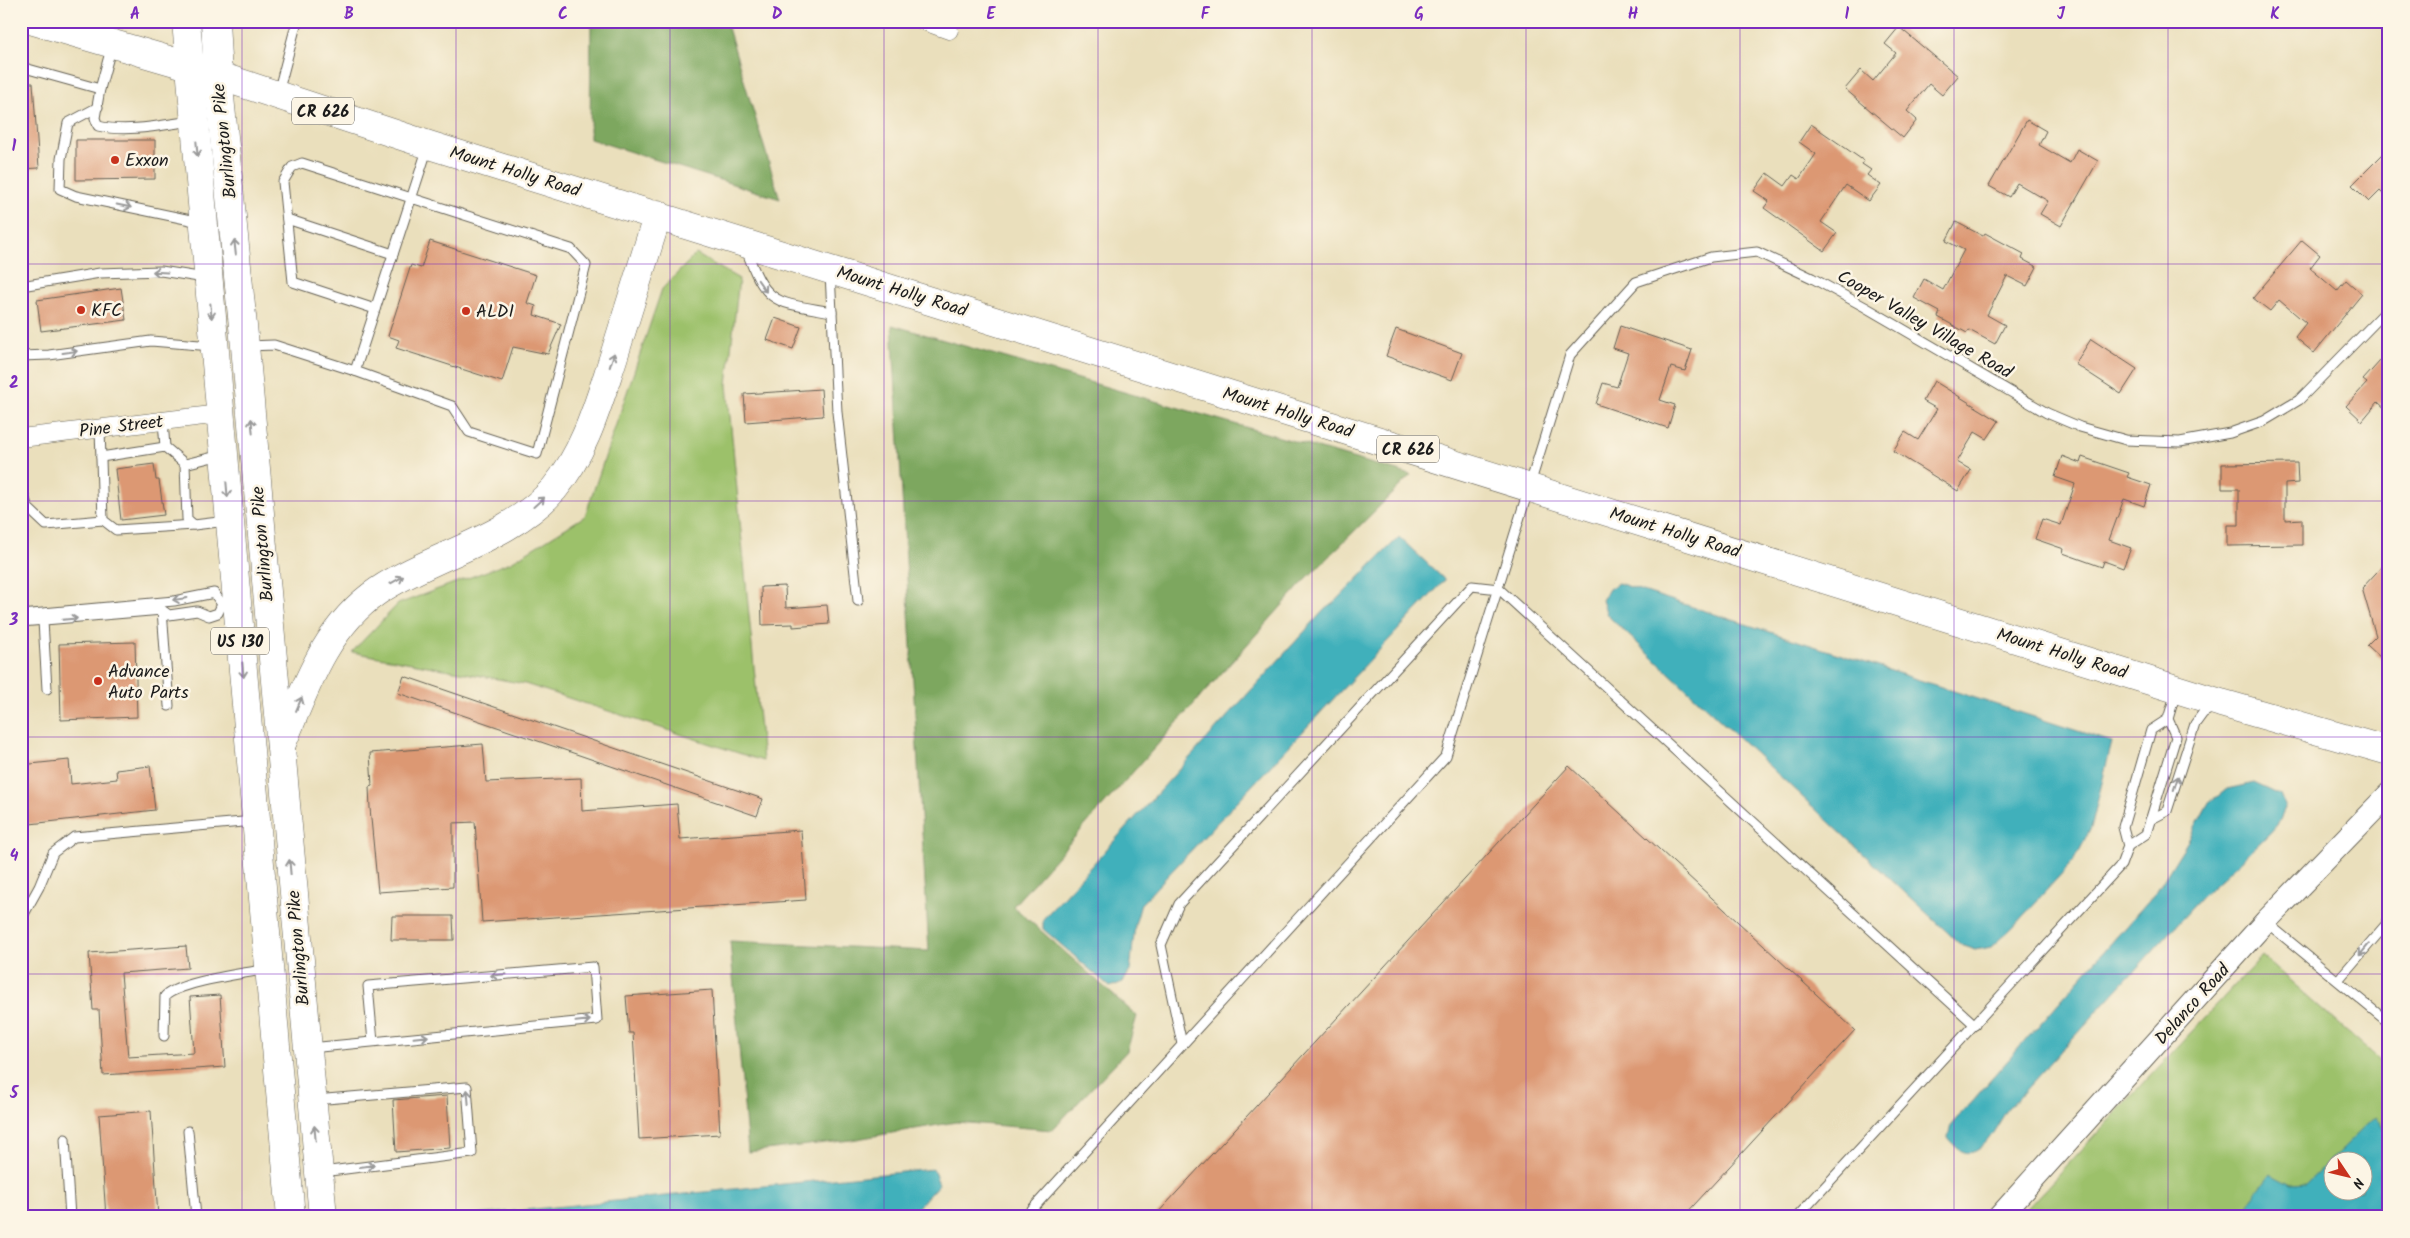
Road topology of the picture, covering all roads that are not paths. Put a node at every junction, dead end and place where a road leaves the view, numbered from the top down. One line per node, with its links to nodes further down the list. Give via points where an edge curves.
1 (24, 21): 8 (lane)
2 (34, 21): 9 (main road, CR 626)
3 (186, 21): 10 (main road, Burlington Pike / US 130)
4 (215, 21): 12 (main road, Burlington Pike / US 130)
5 (297, 21): 14 (lane)
6 (924, 21): 7 (street)
7 (949, 30)
8 (21, 32)
9 (112, 44): 10 (main road, CR 626); 13 (lane)
10 (189, 66): 12 (main road, CR 626); 16 (main road, Burlington Pike / US 130)
11 (21, 67): 13 (lane)
12 (218, 77): 14 (main road, Mount Holly Road / CR 626); 31 (main road, Burlington Pike / US 130, one-way to 12)
13 (100, 89): 15 (lane)
14 (278, 96): 17 (main road, Mount Holly Road / CR 626)
15 (98, 107): 16 (lane, via 95,118 98,126 108,128); 21 (lane, one-way to 21, via 68,123 61,159 60,189 76,196)
16 (194, 120): 21 (main road, Burlington Pike / US 130, one-way to 21)
17 (429, 145): 18 (lane); 19 (main road, Mount Holly Road / CR 626)
18 (411, 198): 20 (lane, via 302,162 292,167 283,182); 23 (lane); 33 (lane, via 570,249 586,265 537,454 468,432 452,406)
19 (658, 214): 22 (main road, Mount Holly Road / CR 626); 59 (main road, one-way to 19, via 326,645 350,616 377,592 530,510 554,489 572,464 586,436)
20 (287, 219): 23 (lane); 28 (lane, via 293,282)
21 (203, 223): 25 (main road, Burlington Pike / US 130)
22 (743, 241): 24 (main road, Mount Holly Road / CR 626); 29 (lane, one-way to 29, via 755,276 769,295 785,304)
23 (393, 254): 28 (lane)
24 (830, 268): 29 (lane); 43 (main road, Mount Holly Road / CR 626)
25 (208, 279): 26 (lane, one-way to 26, via 161,271 100,273); 30 (main road, Burlington Pike / US 130, one-way to 30)
26 (21, 286)
27 (2389, 308): 43 (lane, Cooper Valley Village Road, via 2299,400 2264,421 2230,433 2180,442 2126,440 2080,427 2047,413 1865,307 1756,252 1711,257 1636,282 1570,355)
28 (375, 309): 33 (lane)
29 (832, 312): 48 (lane, via 837,412)
30 (214, 346): 32 (lane, one-way to 30, via 151,341); 34 (main road, Burlington Pike / US 130)
31 (245, 346): 33 (lane, via 274,345); 59 (main road, Burlington Pike / US 130, one-way to 31)
32 (21, 356)
33 (355, 371)
34 (220, 414): 35 (street, Pine Street); 39 (main road, Burlington Pike / US 130)
35 (163, 421): 36 (street, Pine Street); 38 (lane)
36 (100, 429): 37 (street, Pine Street); 40 (lane)
37 (21, 438)
38 (165, 447): 40 (lane); 41 (lane)
39 (224, 454): 41 (lane); 45 (main road, Burlington Pike / US 130, one-way to 45)
40 (101, 458): 44 (lane)
41 (185, 464): 46 (lane, via 187,520)
42 (21, 487): 44 (lane, via 28,508 46,525)
43 (1528, 487): 47 (lane, Cooper Valley Village Road); 55 (main road, Mount Holly Road / CR 626)
44 (102, 520): 46 (lane, via 116,530)
45 (230, 521): 46 (lane); 49 (main road, Burlington Pike / US 130)
46 (194, 524)
47 (1499, 589): 71 (lane); 74 (lane, Cooper Valley Village Road, via 1446,756); 74 (lane, via 1472,586 1179,904 1160,944)
48 (858, 601)
49 (230, 603): 50 (lane, via 209,616 197,611 169,615); 51 (lane, one-way to 51, via 214,593 174,600); 62 (main road, Burlington Pike / US 130, one-way to 62)
50 (162, 610): 52 (lane, one-way to 50); 57 (lane)
51 (21, 614)
52 (43, 621): 53 (lane); 54 (lane)
53 (21, 622)
54 (47, 689)
55 (2177, 689): 56 (main road, Mount Holly Road / CR 626); 58 (lane)
56 (2221, 703): 60 (main road, Mount Holly Road / CR 626); 63 (lane, one-way to 56, via 2167,811 2195,724 2203,713)
57 (169, 706)
58 (2168, 719): 63 (lane, via 2176,737); 64 (lane, via 2151,730 2123,828)
59 (280, 749): 75 (main road, Burlington Pike / US 130, one-way to 59)
60 (2389, 751)
61 (2389, 794): 66 (street, Delanco Road)
62 (256, 820): 65 (lane, via 74,837 53,852 39,887); 68 (main road, Burlington Pike / US 130)
63 (2150, 820): 64 (lane, via 2146,834)
64 (2128, 846): 71 (lane, via 2121,865)
65 (21, 915)
66 (2266, 921): 69 (lane); 86 (street, Delanco Road)
67 (2389, 921): 69 (lane, one-way to 69)
68 (269, 968): 72 (lane, via 169,992 165,996); 82 (main road, Burlington Pike / US 130)
69 (2338, 980): 70 (lane)
70 (2389, 1022)
71 (1975, 1025): 85 (lane)
72 (164, 1036)
73 (373, 1042): 73 (lane, one-way to 73, via 597,1020 593,967 368,986); 75 (lane)
74 (1182, 1044): 84 (lane, Cooper Valley Village Road)
75 (307, 1048): 76 (main road, Burlington Pike / US 130)
76 (312, 1100): 79 (main road, Burlington Pike / US 130, one-way to 76); 79 (lane, one-way to 76, via 472,1153 467,1086)
77 (188, 1131): 81 (lane)
78 (65, 1139): 80 (lane)
79 (319, 1172): 83 (main road, Burlington Pike / US 130)
80 (70, 1217)
81 (196, 1217)
82 (291, 1217)
83 (323, 1217)
84 (1025, 1217)
85 (1798, 1217)
86 (1999, 1217)

